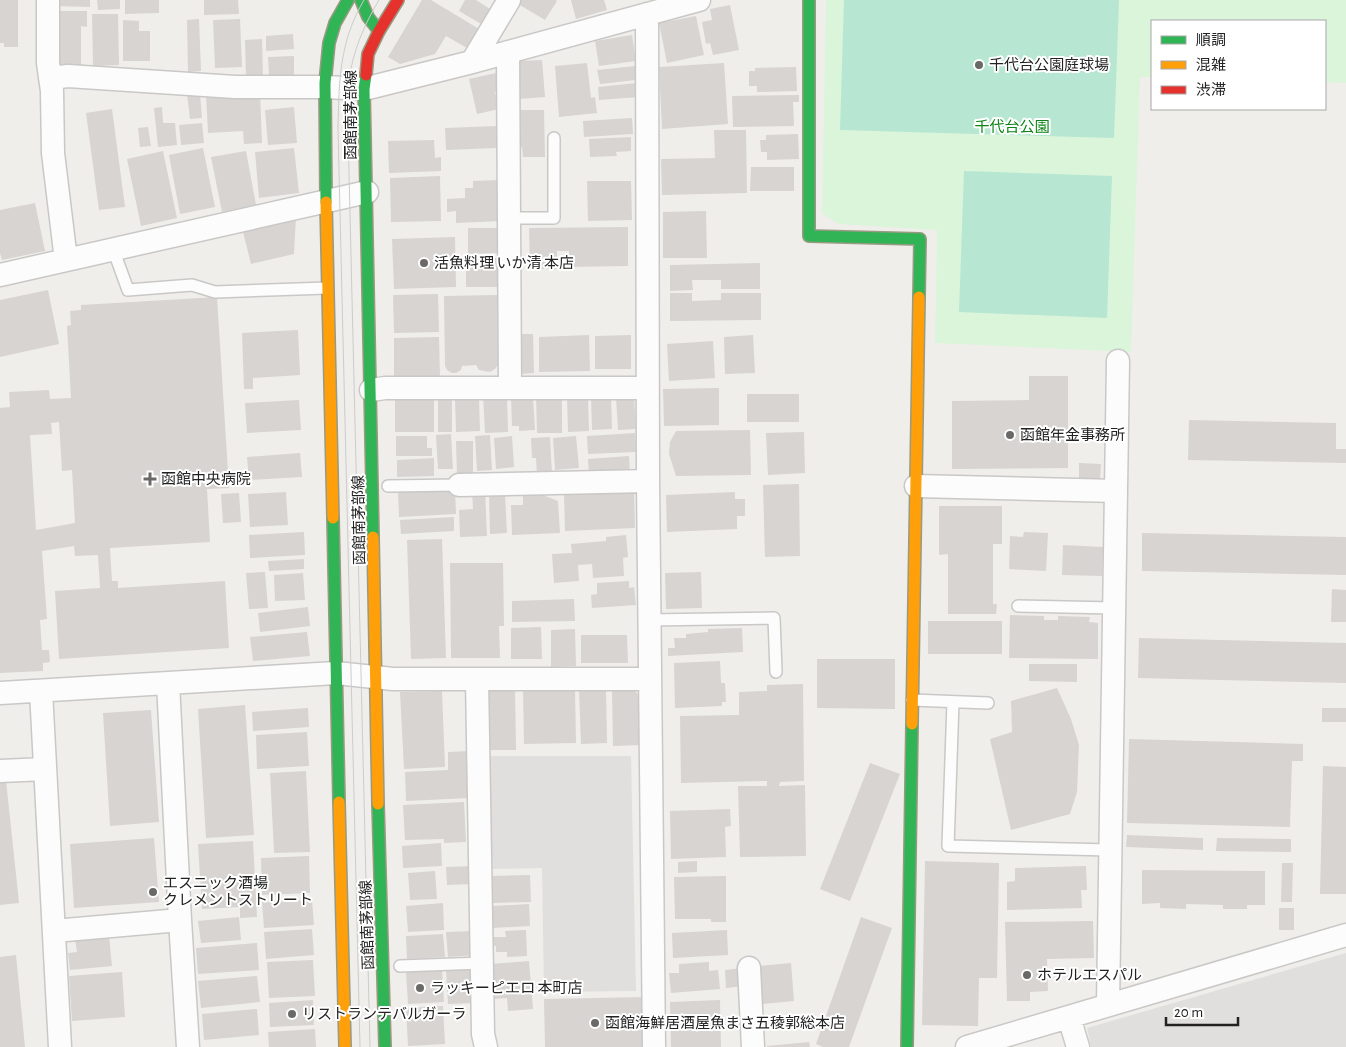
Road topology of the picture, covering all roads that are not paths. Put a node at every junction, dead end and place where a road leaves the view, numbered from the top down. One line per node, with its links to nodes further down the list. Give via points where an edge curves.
1 (48, 0): 12 (street)
2 (348, 0): 13 (main road, via 335,23 329,43)
3 (361, 0): 9 (main road)
4 (398, 0): 9 (main road, 函館南茅部線)
5 (510, 0): 11 (street)
6 (699, 0): 8 (street)
7 (809, 0): 30 (main road, via 809,236 920,239)
8 (647, 14): 10 (street); 25 (street)
9 (379, 32): 14 (main road, 函館南茅部線, via 368,54)
10 (508, 52): 11 (street); 18 (street)
11 (472, 62): 14 (street)
12 (50, 78): 13 (street, via 68,76 235,87); 20 (street, via 53,153)
13 (325, 87): 14 (street); 17 (main road)
14 (364, 89): 16 (main road, 函館南茅部線)
15 (554, 138): 18 (lane, via 554,218)
16 (367, 192): 17 (street); 26 (main road, 函館南茅部線)
17 (327, 200): 19 (street); 22 (main road)
18 (509, 218): 24 (street)
19 (113, 249): 20 (street); 22 (lane, via 128,290 192,285 215,292)
20 (66, 260): 21 (street)
21 (0, 275)
22 (328, 288): 36 (main road)
23 (1118, 361): 31 (street)
24 (510, 387): 25 (street); 26 (street)
25 (647, 388): 27 (street)
26 (371, 390): 37 (main road, 函館南茅部線)
27 (648, 481): 28 (street); 34 (street)
28 (459, 485): 29 (lane)
29 (388, 486)
30 (916, 486): 31 (street); 43 (main road)
31 (1116, 491): 33 (street)
32 (1018, 606): 33 (lane)
33 (1114, 608): 48 (street)
34 (649, 620): 35 (lane, via 774,618); 39 (street)
35 (776, 672)
36 (336, 673): 37 (street); 40 (street); 59 (main road)
37 (376, 677): 38 (street); 60 (main road, 函館南茅部線)
38 (477, 679): 39 (street); 52 (street)
39 (650, 679): 62 (street)
40 (168, 683): 41 (street); 49 (street)
41 (41, 691): 42 (street); 46 (street)
42 (0, 693)
43 (912, 700): 44 (lane); 64 (main road)
44 (953, 702): 45 (lane); 48 (lane, via 948,846)
45 (988, 703)
46 (45, 769): 47 (street); 50 (street)
47 (0, 771)
48 (1110, 850): 55 (street)
49 (180, 920): 50 (street); 58 (street)
50 (54, 931): 57 (street)
51 (1346, 935): 55 (street)
52 (482, 963): 53 (lane); 61 (street)
53 (400, 966)
54 (749, 968): 63 (street)
55 (1108, 1005): 56 (street)
56 (1069, 1017): 65 (street); 66 (street)
57 (60, 1047)
58 (188, 1047)
59 (345, 1047)
60 (385, 1047)
61 (486, 1047)
62 (654, 1047)
63 (754, 1047)
64 (907, 1047)
65 (967, 1047)
66 (1078, 1047)

